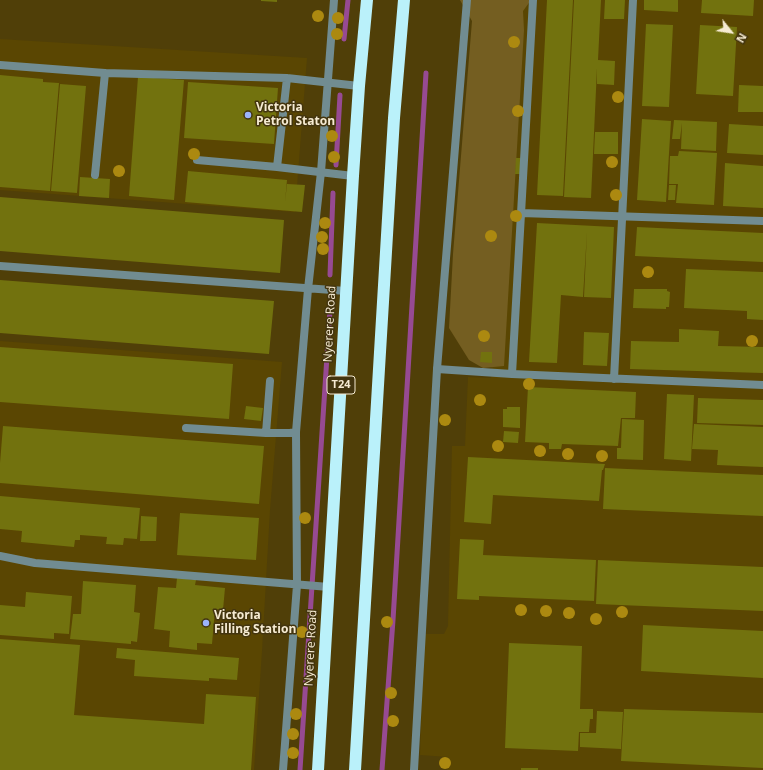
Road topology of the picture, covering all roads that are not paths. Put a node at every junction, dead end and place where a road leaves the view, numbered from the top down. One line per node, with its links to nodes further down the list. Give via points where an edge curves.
1 (334, 0): 10 (street)
2 (367, 0): 11 (highway, Nyerere Road / T24)
3 (404, 0): 36 (highway, via 394,118)
4 (467, 0): 23 (street)
5 (533, 0): 17 (street)
6 (633, 0): 18 (street)
7 (0, 65): 8 (street)
8 (105, 72): 9 (street); 15 (street)
9 (287, 78): 10 (street); 13 (street)
10 (327, 82): 11 (street); 14 (street)
11 (359, 86): 16 (highway, Nyerere Road / T24)
12 (197, 160): 13 (street)
13 (277, 167): 14 (street)
14 (321, 172): 16 (street); 21 (street)
15 (95, 176)
16 (353, 176): 22 (highway, Nyerere Road / T24)
17 (521, 213): 18 (street); 24 (street)
18 (622, 216): 19 (street); 25 (street)
19 (763, 221)
20 (0, 266): 21 (street)
21 (308, 289): 22 (street); 29 (street)
22 (346, 291): 33 (highway, Nyerere Road / T24)
23 (437, 369): 24 (street); 37 (street)
24 (512, 374): 25 (street)
25 (614, 379): 27 (street)
26 (270, 382): 30 (street)
27 (763, 385)
28 (186, 428): 30 (street)
29 (296, 432): 30 (street); 32 (street)
30 (266, 433)
31 (0, 556): 32 (street, via 35,563)
32 (297, 585): 33 (street); 34 (street)
33 (329, 588): 35 (highway, Nyerere Road / T24)
34 (283, 770)
35 (318, 770)
36 (355, 770)
37 (414, 770)

